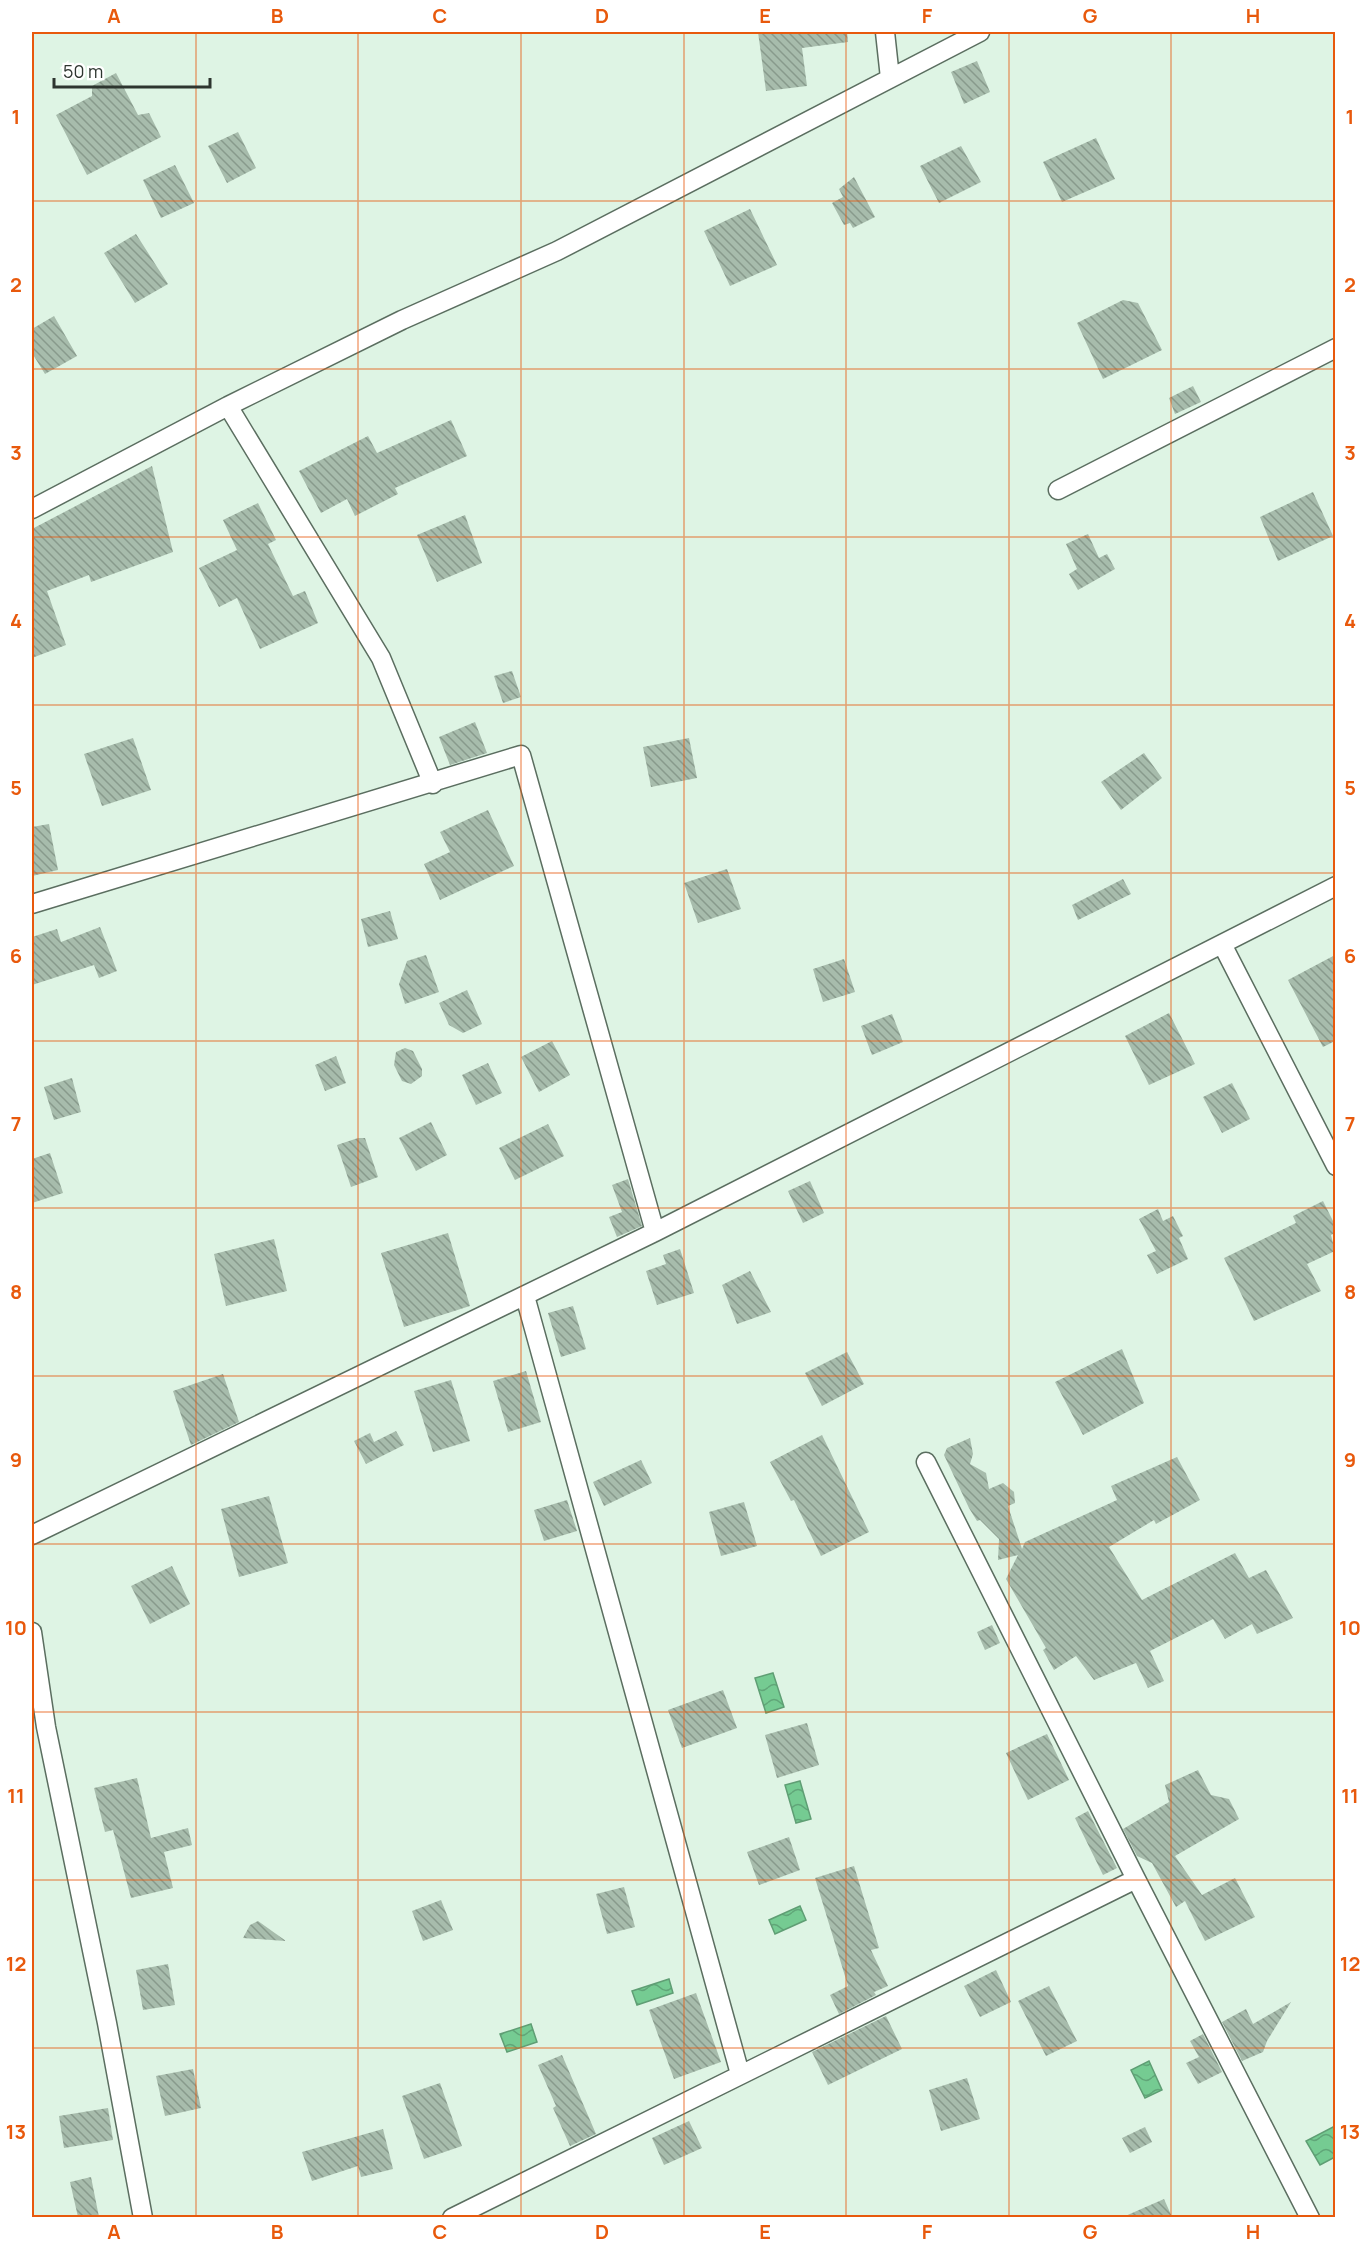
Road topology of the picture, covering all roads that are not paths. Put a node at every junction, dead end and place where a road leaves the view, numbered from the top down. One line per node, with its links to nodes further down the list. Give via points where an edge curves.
1 (885, 32): 3 (street)
2 (980, 32): 3 (street)
3 (890, 78): 5 (street, via 557,251 402,320)
4 (1335, 348): 6 (street)
5 (228, 406): 7 (street); 8 (street, via 381,658)
6 (1058, 490)
7 (32, 509)
8 (433, 784): 10 (street); 13 (street, via 521,755)
9 (1335, 886): 11 (street)
10 (32, 904)
11 (1222, 944): 12 (street); 13 (street)
12 (1335, 1166)
13 (655, 1232): 14 (street)
14 (525, 1296): 16 (street); 20 (street)
15 (926, 1462): 19 (street)
16 (32, 1535)
17 (32, 1632): 18 (street)
18 (39, 1728): 21 (street, via 105,2012)
19 (1136, 1879): 20 (street); 23 (street)
20 (740, 2074): 22 (street)
21 (143, 2217)
22 (452, 2217)
23 (1310, 2217)

